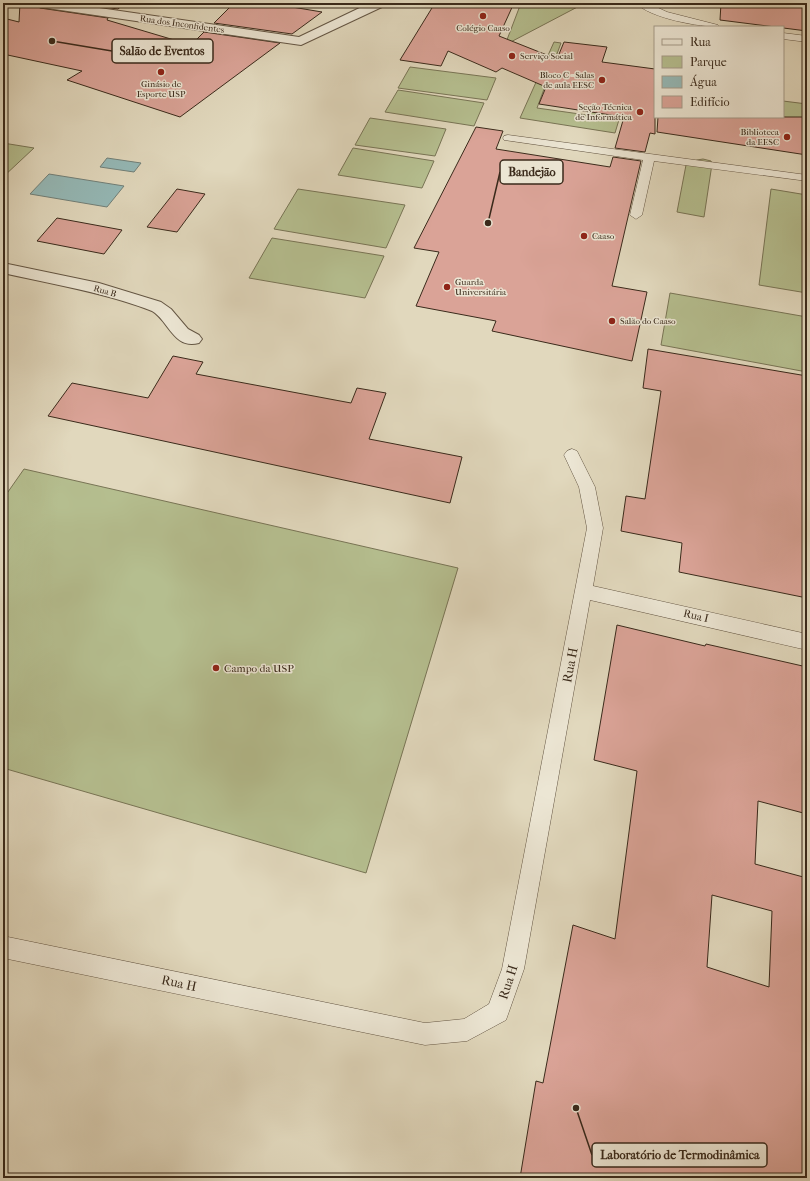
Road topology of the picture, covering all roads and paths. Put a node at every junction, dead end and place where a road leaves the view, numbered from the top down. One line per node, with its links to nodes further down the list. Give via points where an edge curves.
1 (40, 3): 5 (street, Rua dos Inconfidentes)
2 (380, 3): 5 (street, Rua dos Inconfidentes, via 301,41)
3 (641, 3): 6 (lane, via 664,14)
4 (151, 8): 5 (street)
5 (141, 18)
6 (711, 26)
7 (784, 36): 8 (lane)
8 (807, 39)
9 (508, 138): 10 (lane)
10 (649, 157): 11 (lane); 12 (lane, via 647,187)
11 (807, 178)
12 (636, 216)
13 (3, 268): 14 (street, Rua B, via 99,288 155,306 163,309 179,332 186,338)
14 (193, 339)
15 (572, 455): 16 (lane, Rua H, via 587,487 595,528)
16 (584, 591): 17 (lane, Rua I); 18 (lane, Rua H, via 513,969 498,1012 467,1030 425,1034)
17 (807, 642)
18 (3, 947)

